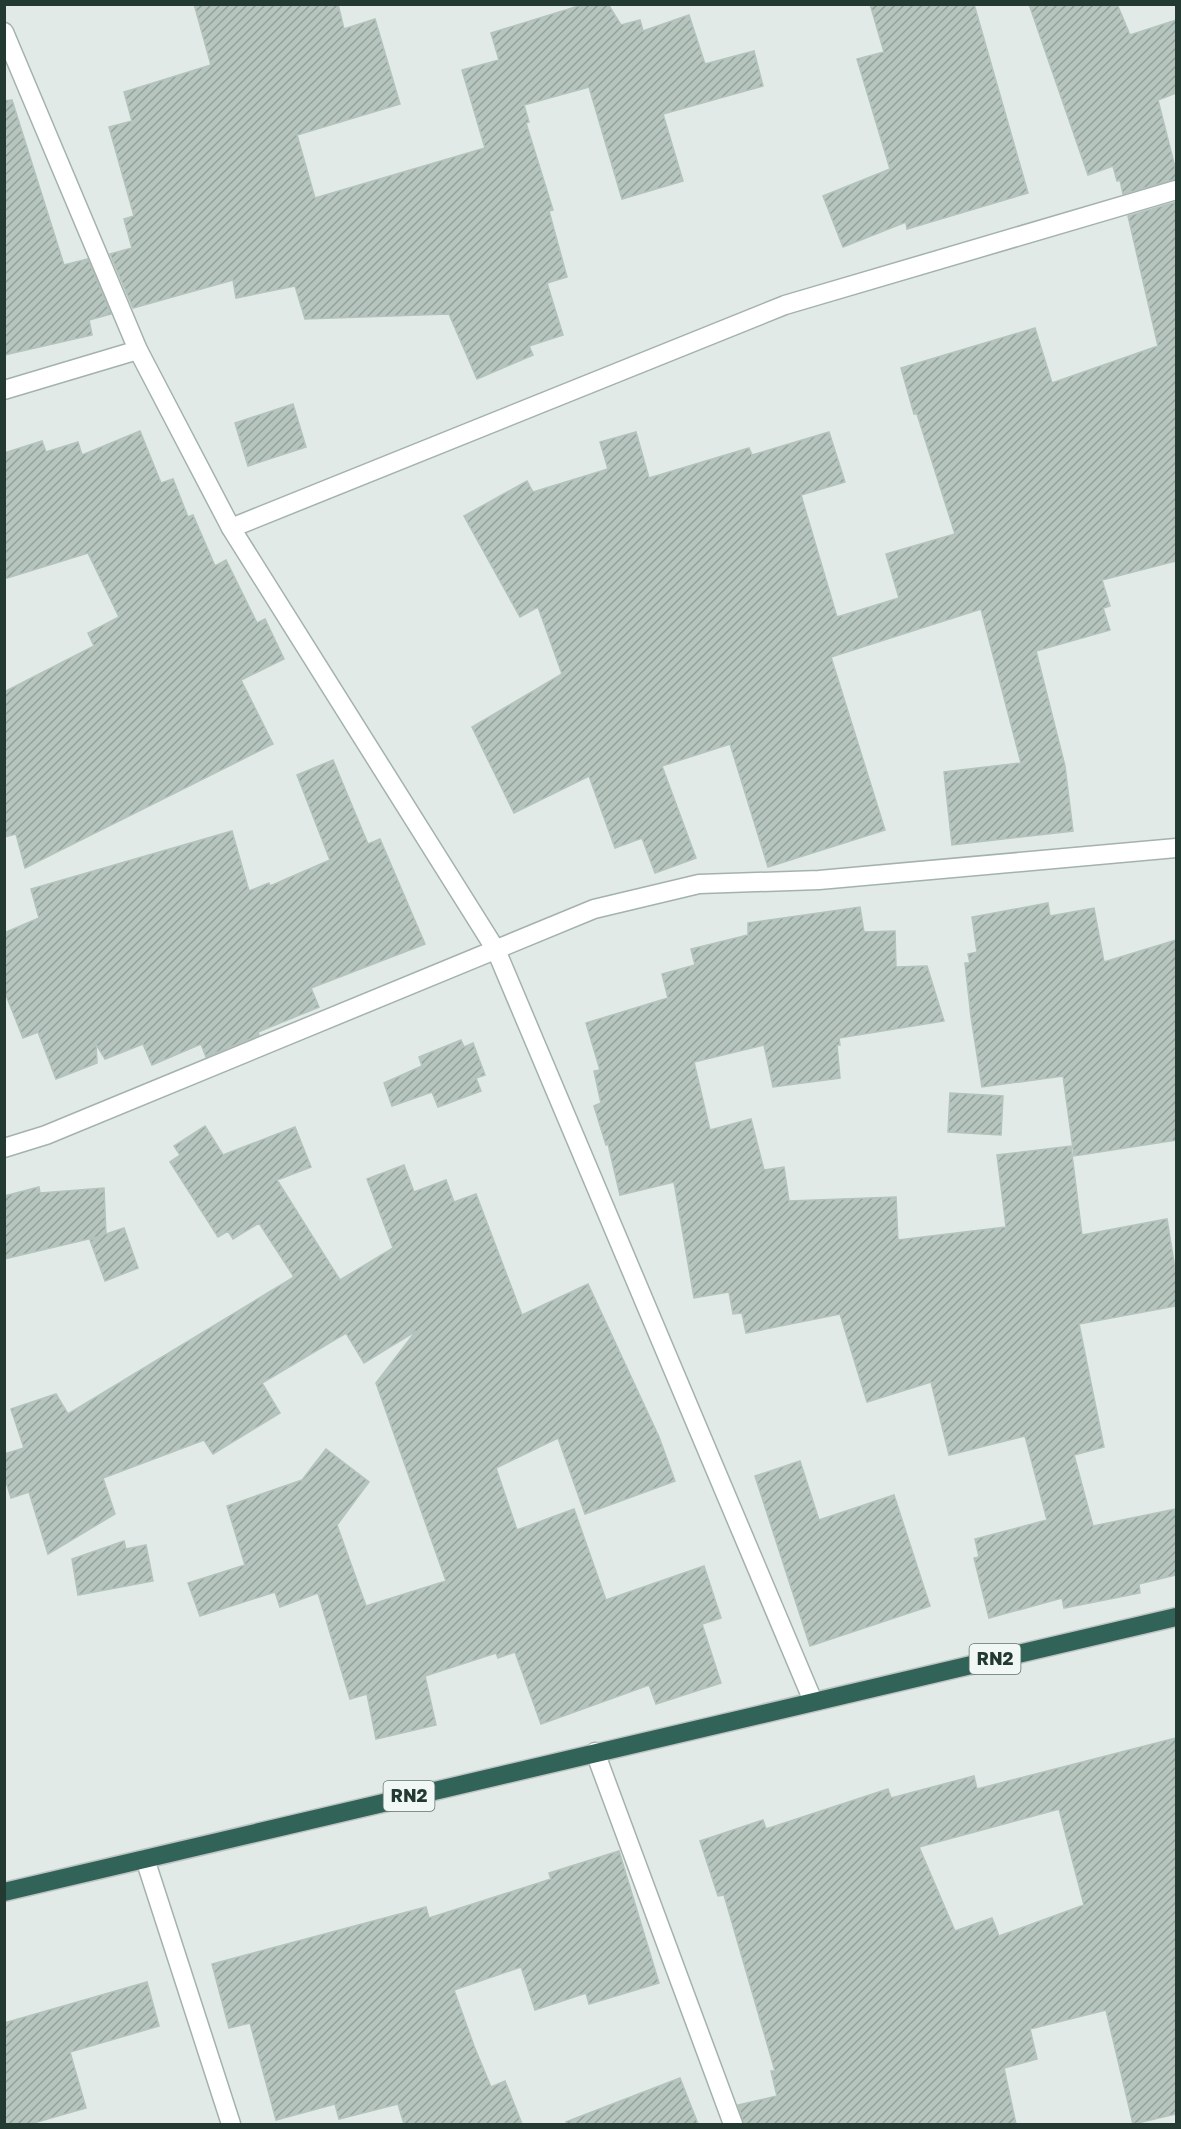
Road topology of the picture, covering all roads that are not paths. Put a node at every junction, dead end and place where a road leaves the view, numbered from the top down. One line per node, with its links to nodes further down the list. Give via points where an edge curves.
1 (4, 32): 3 (street)
2 (1176, 190): 5 (street, via 785,304)
3 (138, 350): 4 (street); 5 (street)
4 (4, 390)
5 (231, 528): 7 (street)
6 (1176, 848): 7 (street, via 819,880 699,884 594,909)
7 (496, 950): 8 (street, via 46,1135); 10 (street)
8 (4, 1148)
9 (1176, 1617): 10 (highway, RN2)
10 (813, 1701): 11 (highway, RN2)
11 (595, 1752): 12 (highway, RN2); 15 (street)
12 (145, 1859): 13 (highway, RN2); 14 (street)
13 (4, 1892)
14 (231, 2124)
15 (733, 2124)

